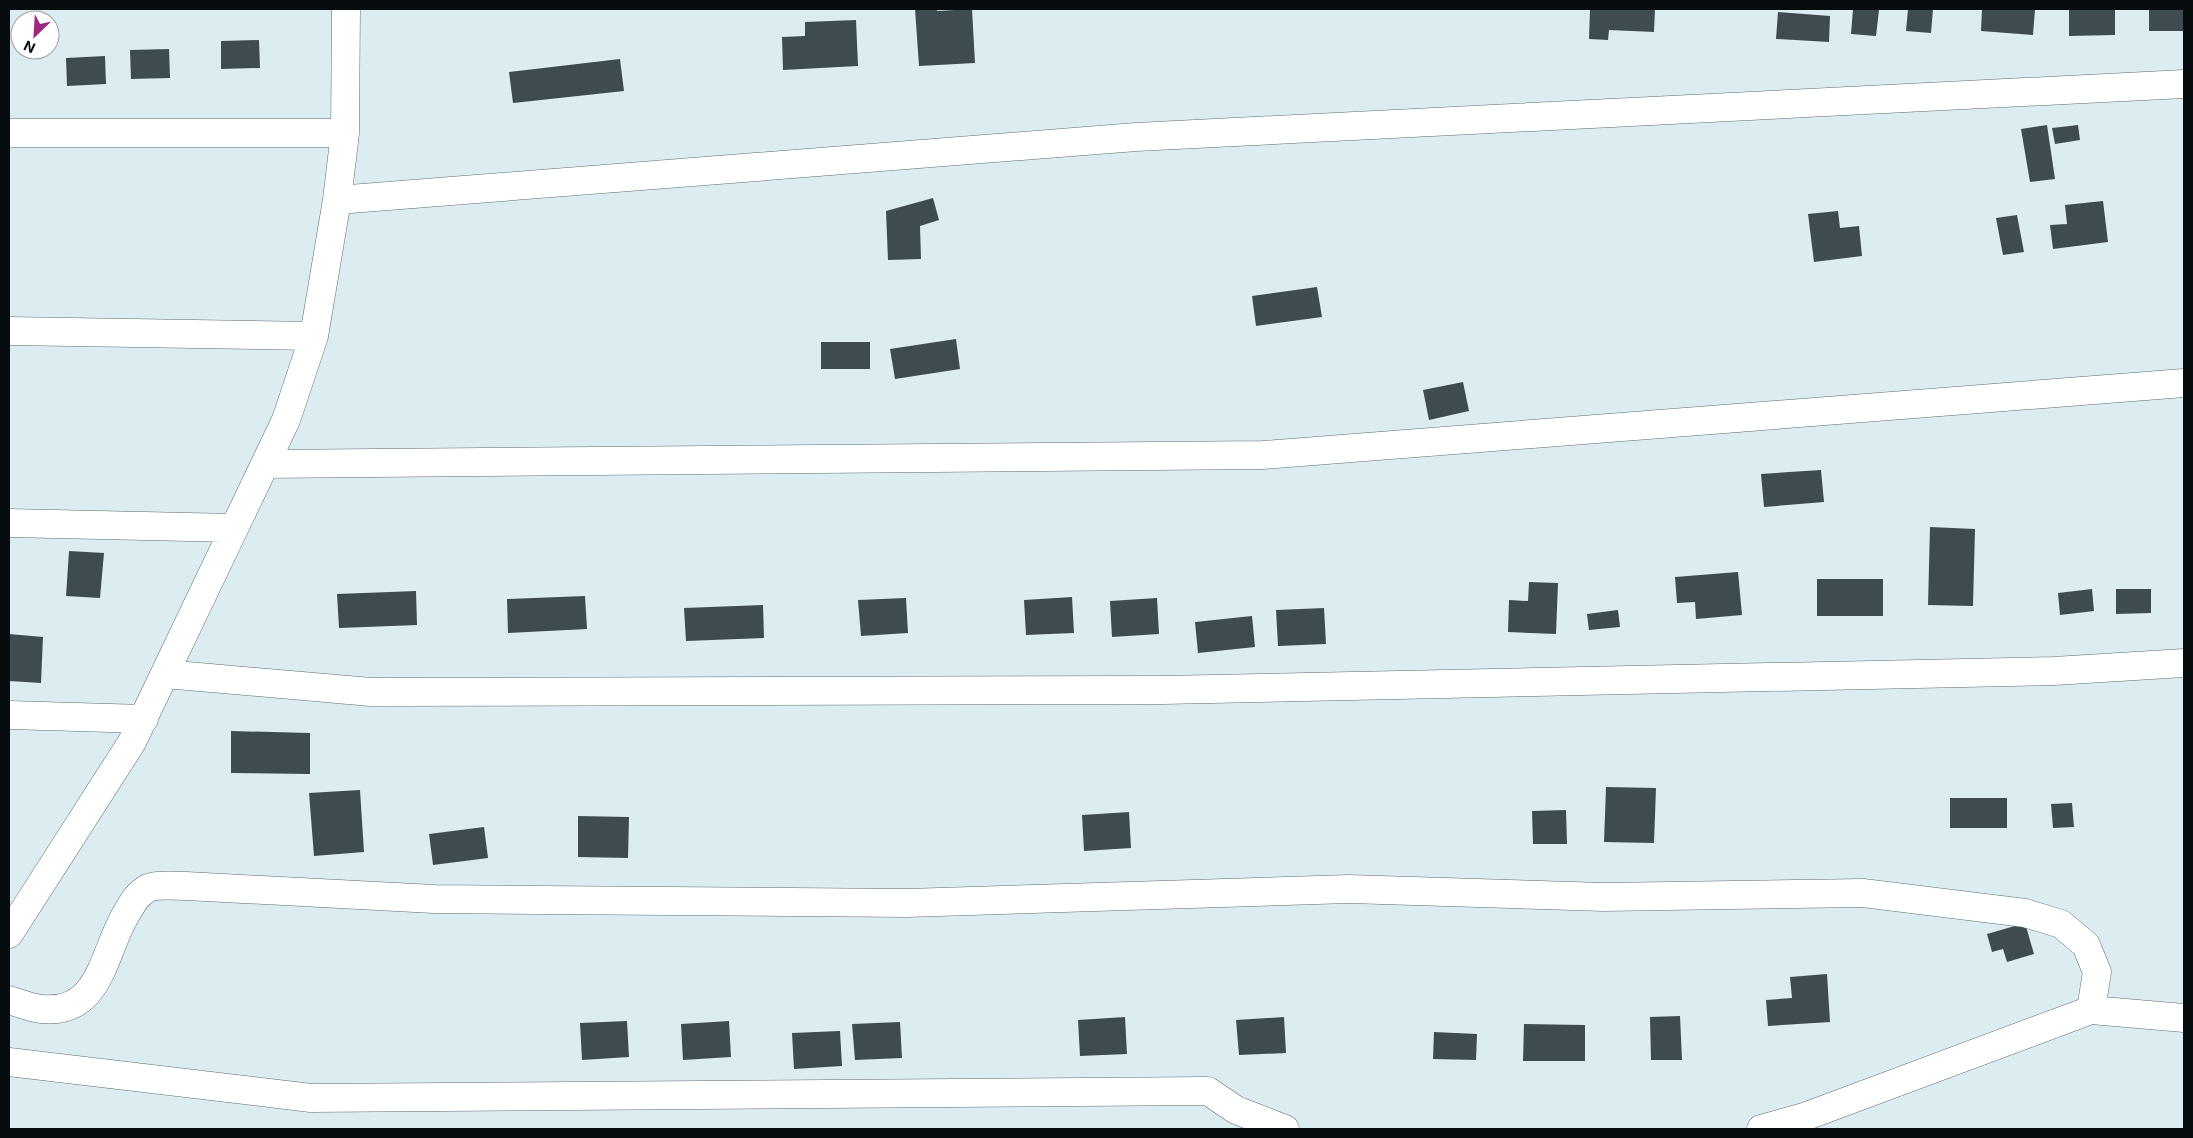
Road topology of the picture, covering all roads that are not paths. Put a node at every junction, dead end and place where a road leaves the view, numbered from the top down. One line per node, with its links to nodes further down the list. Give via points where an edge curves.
1 (346, 9): 3 (street)
2 (2184, 84): 5 (street, via 1136,137)
3 (345, 132): 4 (street); 5 (street)
4 (9, 133)
5 (337, 200): 7 (street)
6 (9, 331): 7 (street)
7 (314, 336): 9 (street, via 286,420)
8 (2184, 383): 9 (street, via 1263,455)
9 (265, 464): 11 (street)
10 (9, 523): 11 (street)
11 (234, 528): 13 (street)
12 (2184, 663): 13 (street, via 2054,671 1164,690 371,692)
13 (165, 674): 15 (street)
14 (9, 715): 15 (street)
15 (144, 719): 16 (street, via 132,742)
16 (13, 919)
17 (9, 1000): 18 (street, via 42,1009 66,1008 85,997 100,975 135,898 149,888 186,886 434,899 907,903 1349,889 1604,897 1863,893 2025,913 2061,924 2086,945 2097,972)
18 (2092, 1010): 19 (street); 22 (street, via 1804,1117)
19 (2184, 1018)
20 (9, 1062): 21 (street, via 311,1098 1208,1091 1236,1110)
21 (1285, 1129)
22 (1761, 1129)

